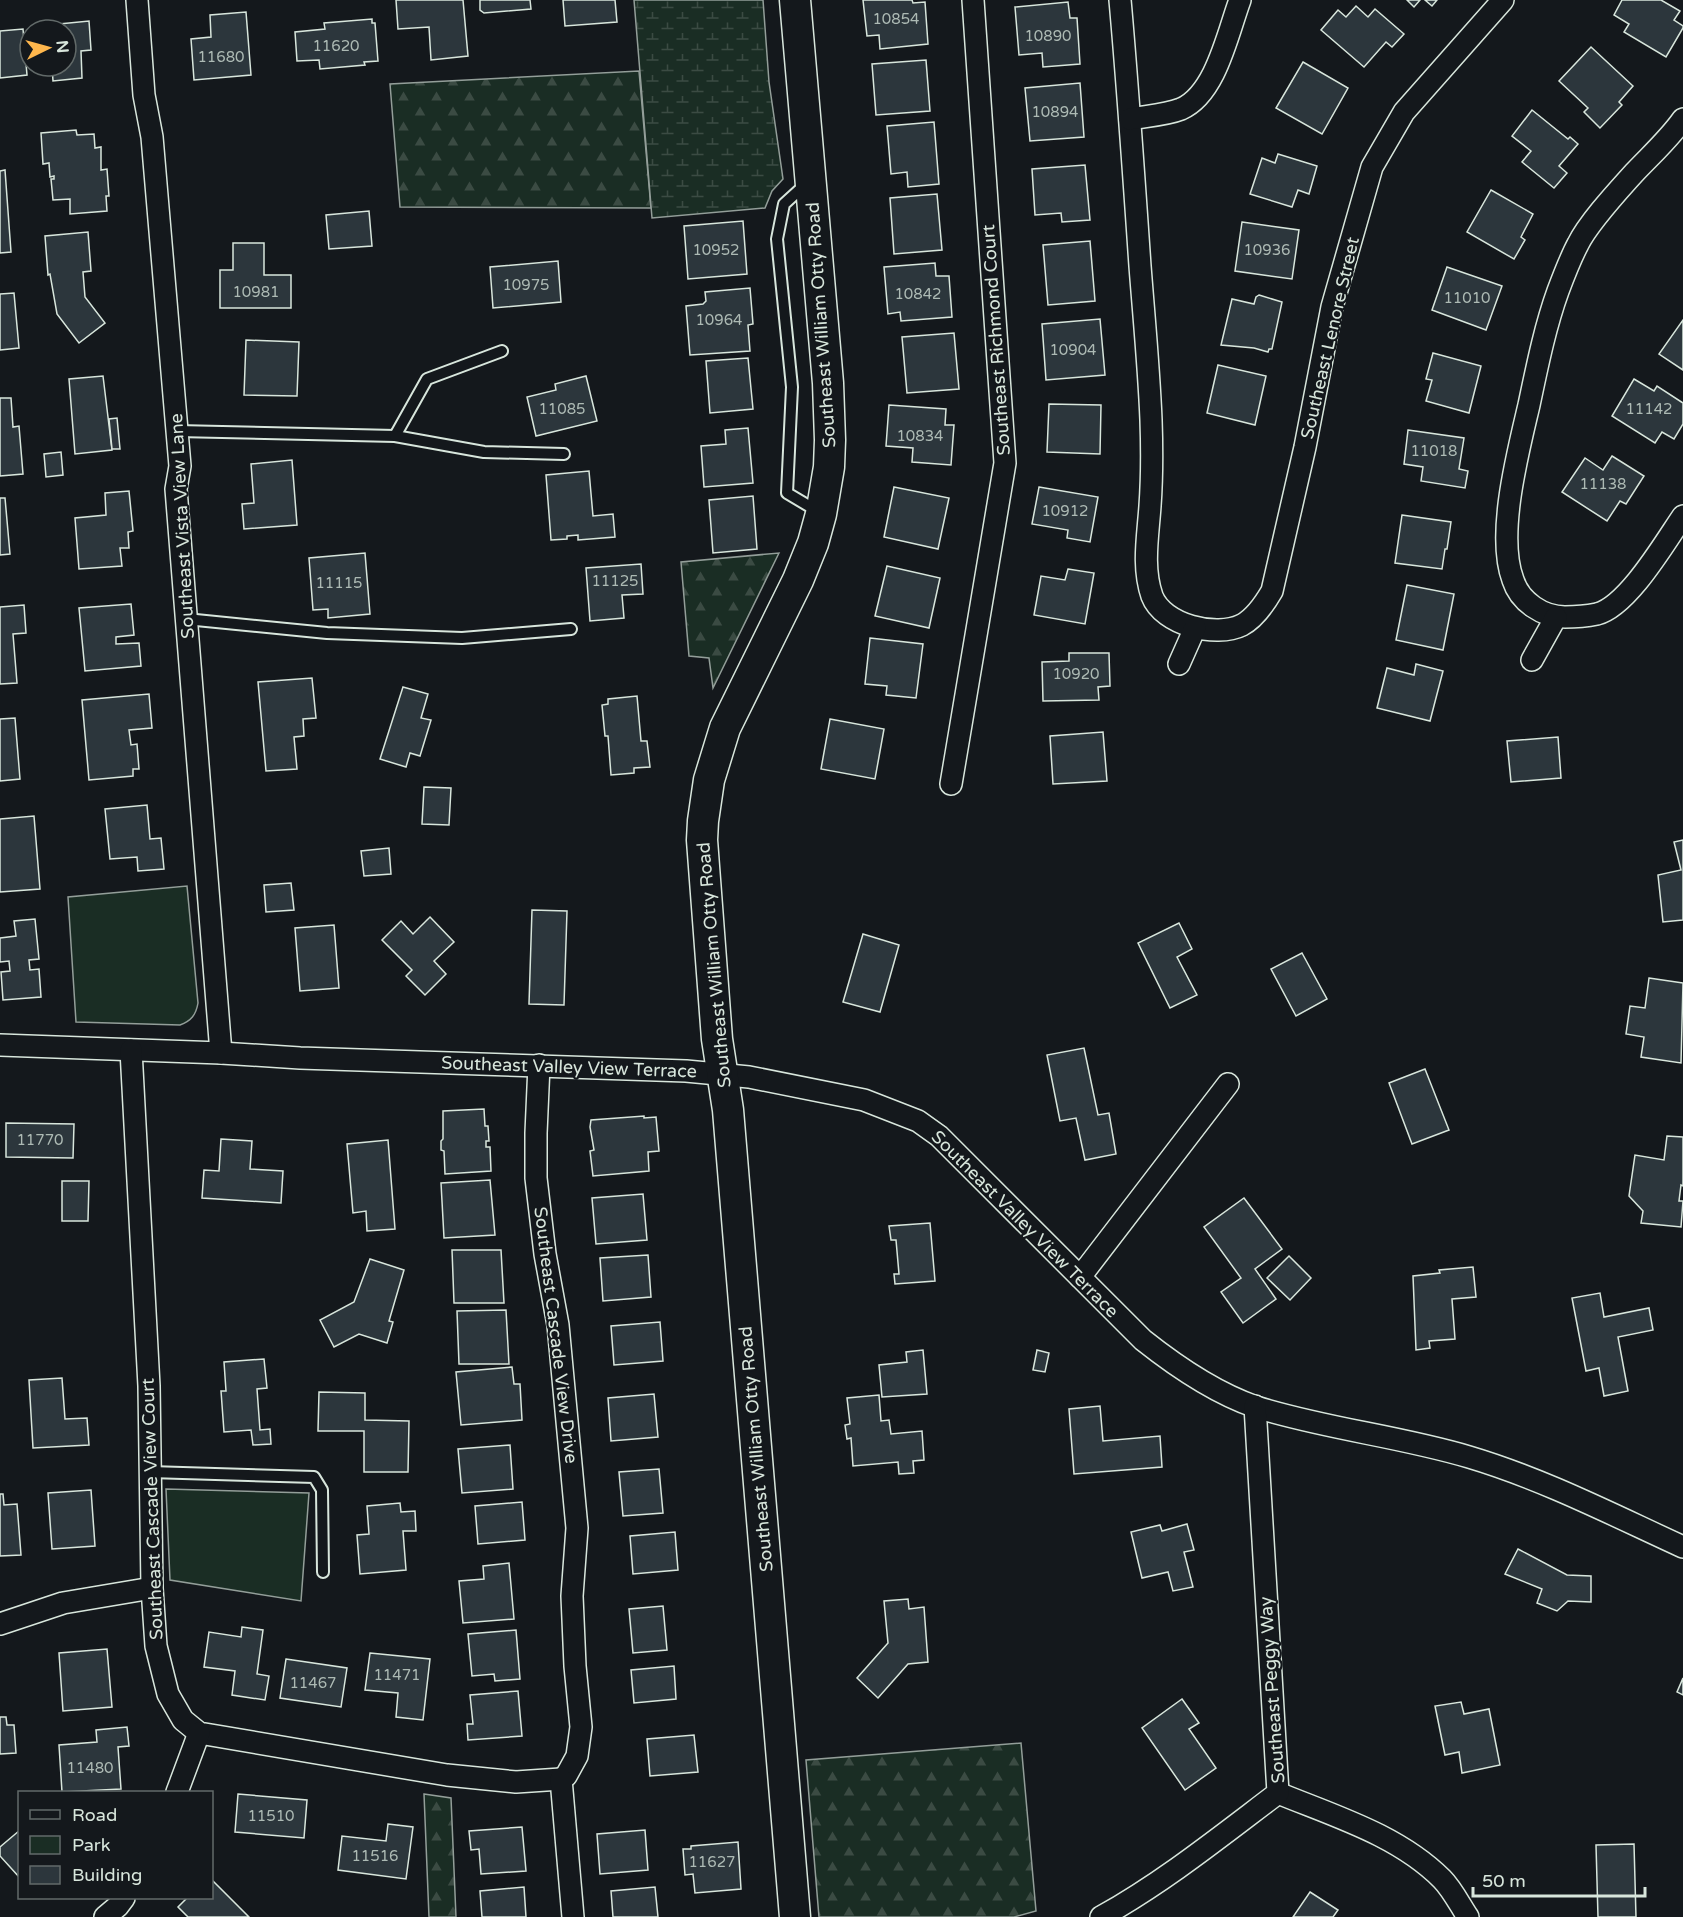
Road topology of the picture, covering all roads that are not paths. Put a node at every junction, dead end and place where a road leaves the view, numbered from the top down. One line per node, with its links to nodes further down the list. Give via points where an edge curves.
1 (137, 0): 11 (street, Southeast Vista View Lane, via 144,95 153,138)
2 (795, 0): 9 (street, Southeast William Otty Road)
3 (973, 0): 22 (street, Southeast Richmond Court, via 1005,463)
4 (1120, 0): 7 (street, Southeast Lenore Street)
5 (1240, 0): 7 (street, via 1212,77 1197,97 1181,109)
6 (1503, 0): 18 (street, Southeast Lenore Street, via 1404,112 1372,167 1332,307 1272,591 1264,605 1243,624 1221,631)
7 (1130, 119): 18 (street, Southeast Lenore Street, via 1151,422 1148,581 1156,605)
8 (1683, 119): 16 (street, via 1578,243 1558,292 1539,357 1508,516 1508,558 1521,597)
9 (811, 180): 14 (street, Southeast William Otty Road, via 830,414 829,467); 14 (lane, via 784,204 777,239 792,387 787,493)
10 (502, 351): 12 (lane, via 428,379)
11 (177, 431): 12 (lane); 17 (street, Southeast Vista View Lane, via 180,466 176,489)
12 (395, 436): 13 (lane, via 484,452)
13 (564, 454)
14 (821, 514): 27 (street, Southeast William Otty Road, via 798,580 725,728 705,800 704,879)
15 (1683, 516): 16 (street, via 1648,567 1612,606 1598,614)
16 (1556, 617): 20 (street)
17 (186, 619): 19 (lane, via 327,633 462,638); 25 (street, Southeast Vista View Lane)
18 (1195, 628): 21 (street)
19 (571, 629)
20 (1532, 660)
21 (1179, 664)
22 (951, 784)
23 (0, 1045): 24 (street, Southeast Valley View Terrace)
24 (131, 1050): 25 (street, Southeast Valley View Terrace); 31 (street, Southeast Cascade View Court)
25 (221, 1053): 26 (street, Southeast Valley View Terrace)
26 (539, 1065): 27 (street, Southeast Valley View Terrace); 37 (street, Southeast Cascade View Drive, via 536,1178 558,1325 577,1528 572,1596 581,1737 577,1756)
27 (722, 1074): 29 (street, Southeast Valley View Terrace, via 864,1101 918,1121 939,1136); 41 (street, Southeast William Otty Road)
28 (1228, 1084): 29 (street)
29 (1080, 1278): 30 (street, Southeast Valley View Terrace, via 1167,1359 1217,1390)
30 (1255, 1406): 32 (street, Southeast Valley View Terrace, via 1469,1457 1544,1483); 39 (street, Southeast Peggy Way)
31 (150, 1472): 33 (lane, via 314,1477 322,1490); 34 (street, Southeast Cascade View Court)
32 (1683, 1547)
33 (323, 1572)
34 (152, 1588): 35 (street, via 63,1603); 36 (street, Southeast Cascade View Court, via 156,1646 168,1694 183,1720)
35 (0, 1624)
36 (199, 1733): 37 (street, via 447,1775 516,1782); 38 (street)
37 (561, 1779): 40 (street)
38 (177, 1791)
39 (1278, 1793): 42 (street, Southeast Peggy Way, via 1173,1871); 43 (street, via 1379,1835 1414,1856 1443,1880)
40 (573, 1917)
41 (795, 1917)
42 (1101, 1917)
43 (1468, 1917)

